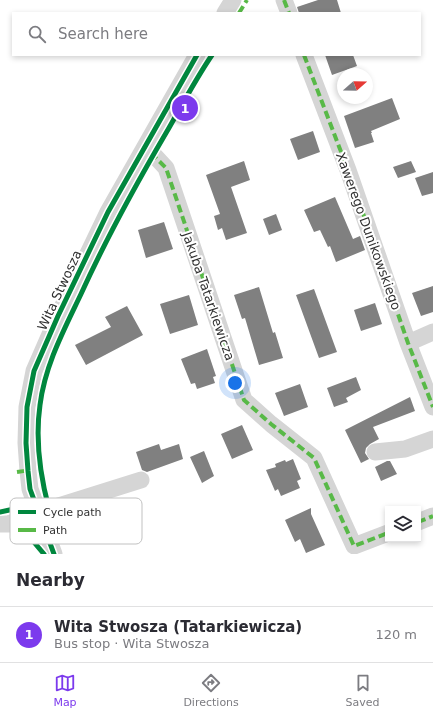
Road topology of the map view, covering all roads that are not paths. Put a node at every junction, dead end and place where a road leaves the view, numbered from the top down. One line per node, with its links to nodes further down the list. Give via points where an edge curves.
1 (233, 0): 3 (street)
2 (284, 0): 4 (street)
3 (226, 12)
4 (289, 12)
5 (196, 56): 7 (street, Wita Stwosza)
6 (304, 56): 9 (street, Xawerego Dunikowskiego, via 348,170)
7 (144, 149): 14 (street, Wita Stwosza, via 108,212 34,371 27,407 26,443 30,489); 20 (street, Jakuba Tatarkiewicza, via 153,154 166,168 244,400 314,458 354,546)
8 (433, 332): 9 (street)
9 (408, 343): 10 (street, Xawerego Dunikowskiego)
10 (433, 407)
11 (433, 439): 12 (street, via 405,449)
12 (375, 452)
13 (141, 480): 15 (street)
14 (33, 498)
15 (84, 498)
16 (433, 516): 17 (street)
17 (421, 521)
18 (10, 523): 19 (street)
19 (0, 524)
20 (385, 534)
21 (50, 544): 22 (street, Wita Stwosza)
22 (54, 554)

